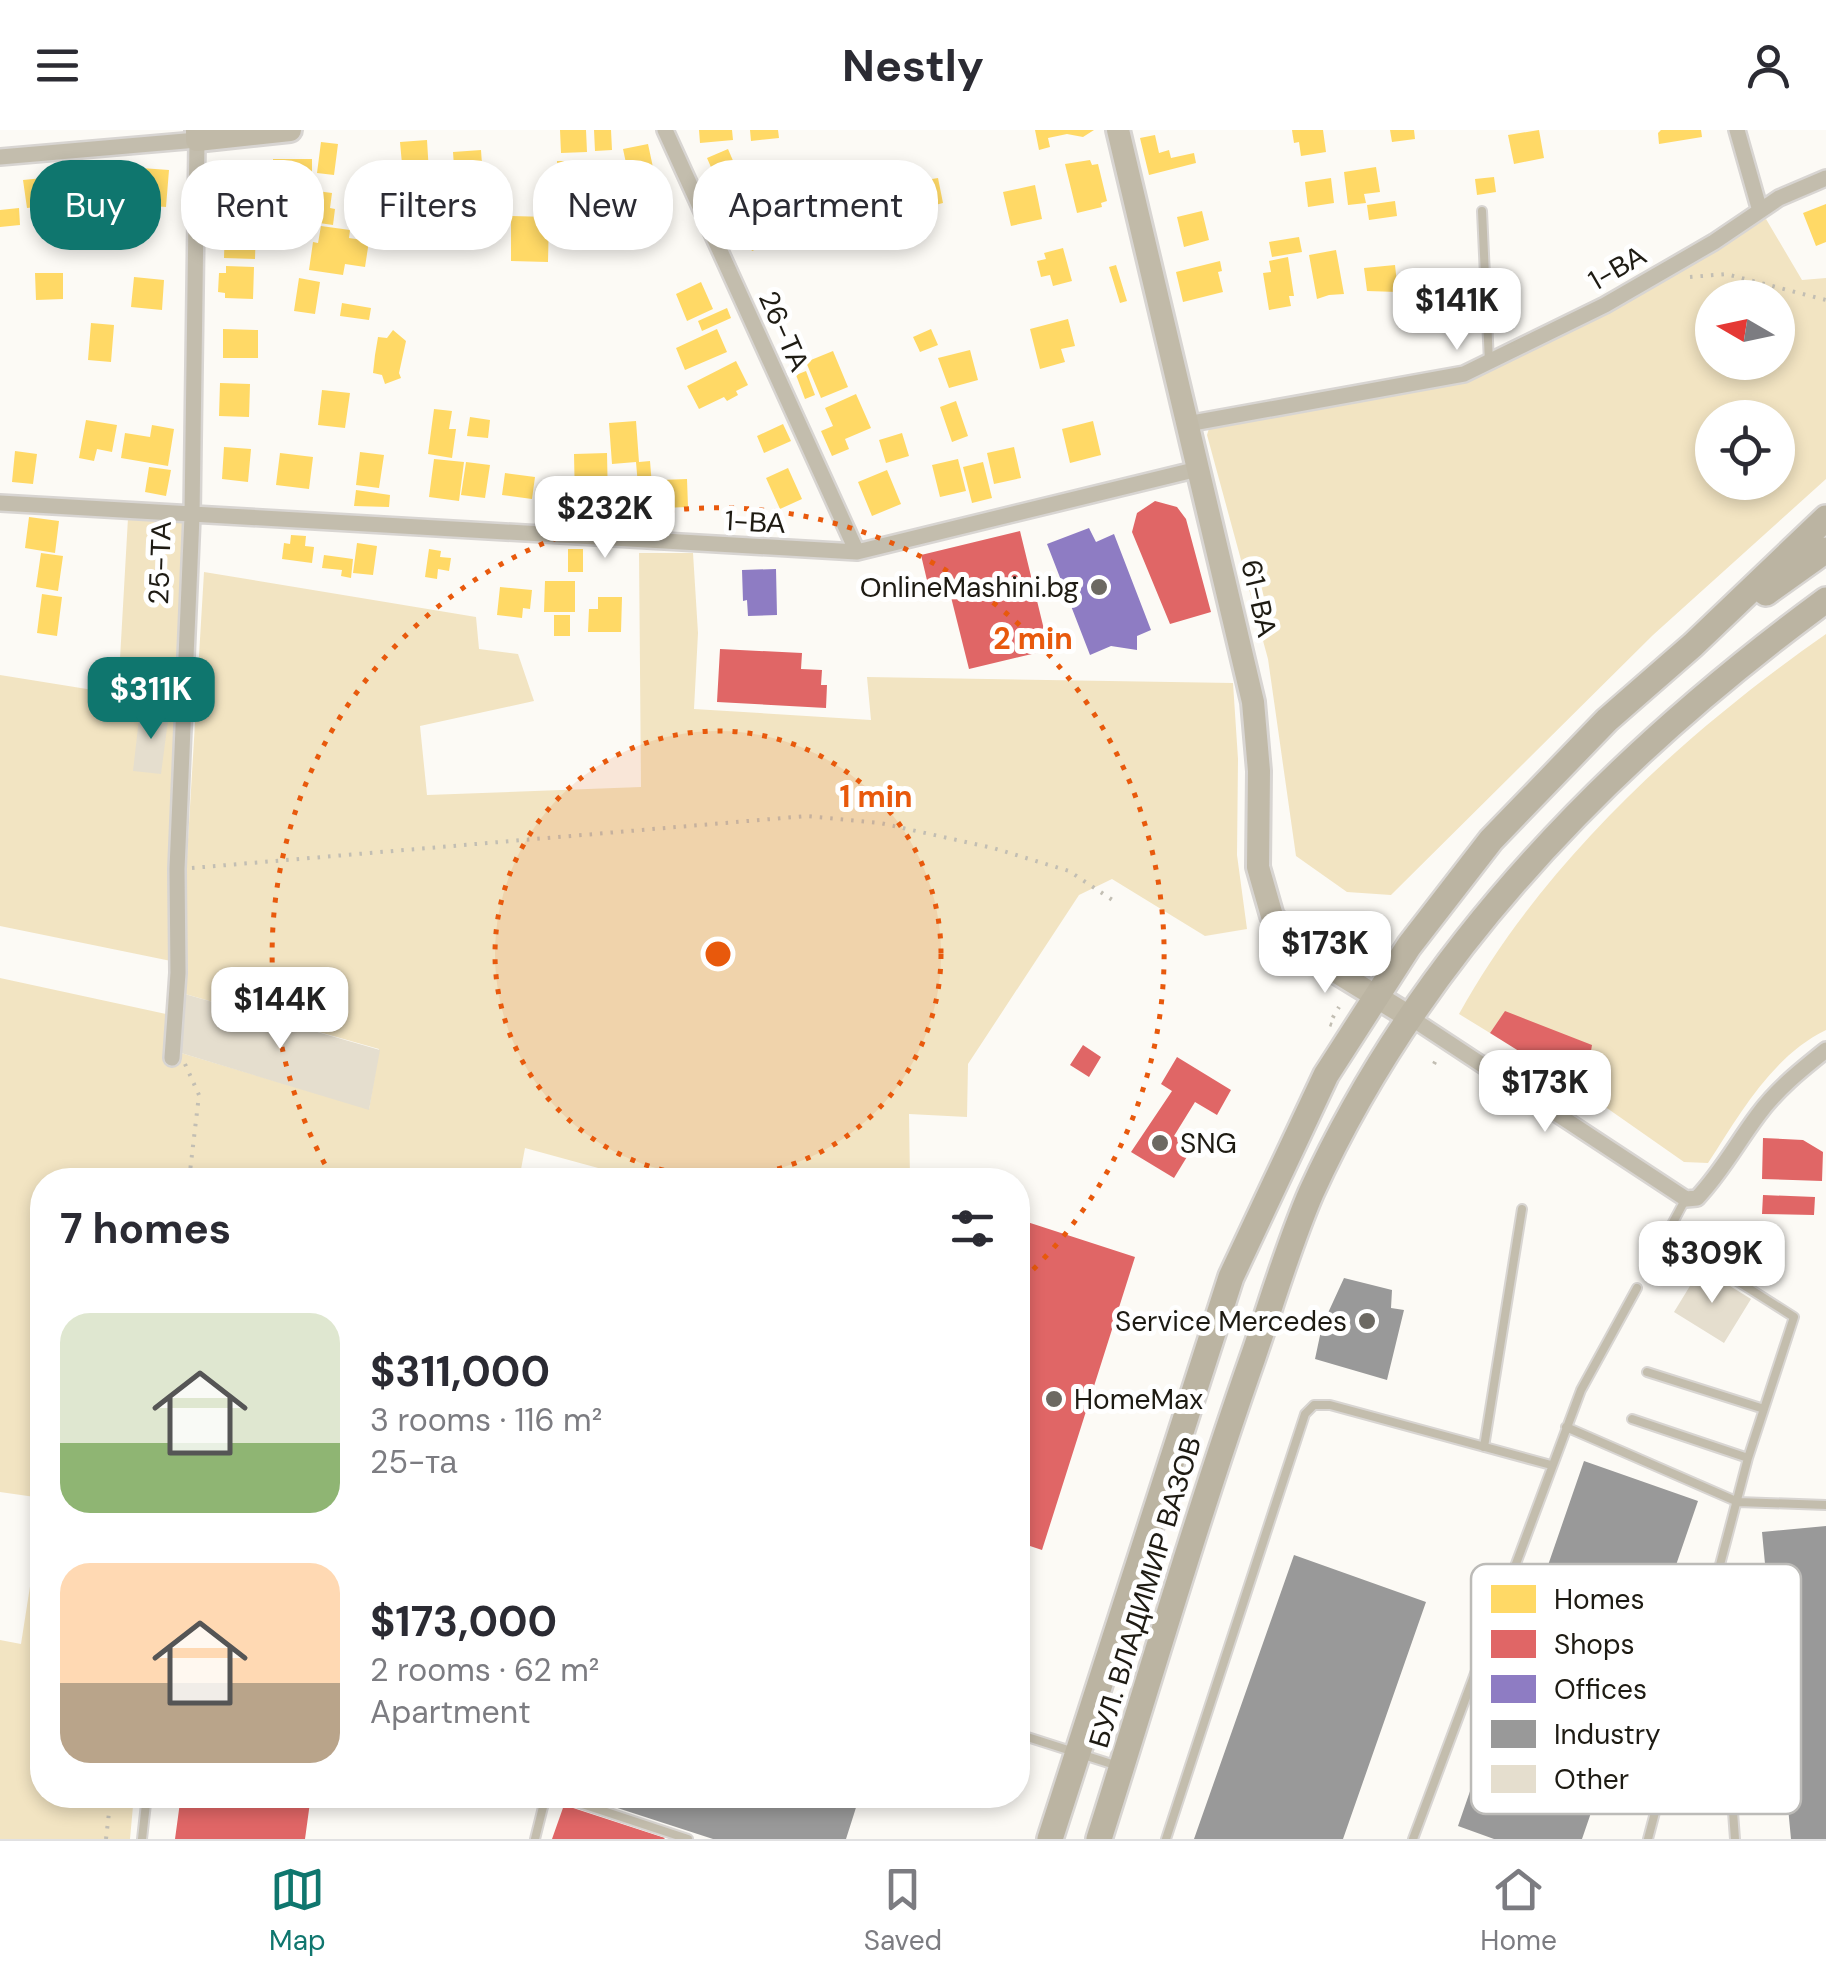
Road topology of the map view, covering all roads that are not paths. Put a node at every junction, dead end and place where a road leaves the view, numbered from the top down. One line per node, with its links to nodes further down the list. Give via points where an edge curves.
1 (290, 130): 5 (street)
2 (665, 130): 17 (street, 26-ТА)
3 (1118, 130): 11 (street, 61-ВА)
4 (1737, 130): 9 (street)
5 (197, 135): 6 (street); 14 (street, 25-ТА)
6 (0, 157)
7 (1826, 178): 9 (street, 1-ВА)
8 (1482, 211): 10 (lane)
9 (1760, 211): 10 (street, 1-ВА, via 1604,305)
10 (1489, 362): 11 (street, 1-ВА, via 1464,374)
11 (1187, 424): 12 (street, 61-ВА)
12 (1198, 469): 17 (street, 1-ВА); 20 (street, 61-ВА, via 1254,702 1258,867 1272,916 1299,950)
13 (0, 502): 14 (street, 1-ВА)
14 (192, 516): 17 (street, 1-ВА); 23 (street, 25-ТА)
15 (1826, 518): 19 (main road)
16 (1826, 550): 19 (main road)
17 (857, 552)
18 (1822, 605): 21 (main road, БУЛ. ВЛАДИМИР ВАЗОВ, via 1678,716 1530,862)
19 (1693, 645): 20 (main road, БУЛ. ВЛАДИМИР ВАЗОВ, via 1607,720 1491,840)
20 (1377, 996): 21 (street, 61-ВА); 42 (main road, БУЛ. ВЛАДИМИР ВАЗОВ, via 1326,1075 1231,1276)
21 (1408, 1016): 24 (street); 43 (main road, БУЛ. ВЛАДИМИР ВАЗОВ, via 1337,1140 1293,1238)
22 (1826, 1050): 24 (street, via 1758,1114 1714,1181 1697,1198)
23 (172, 1058)
24 (1686, 1199): 26 (lane)
25 (1522, 1210): 33 (lane)
26 (1646, 1270)
27 (1723, 1272): 30 (lane, via 1794,1317)
28 (1637, 1288): 32 (lane)
29 (1647, 1372): 30 (lane)
30 (1764, 1408): 34 (lane)
31 (1632, 1418): 34 (lane)
32 (1566, 1428): 35 (lane); 36 (lane)
33 (1484, 1447): 35 (lane); 54 (lane, via 1330,1405 1314,1405 1305,1414)
34 (1748, 1458): 36 (lane)
35 (1551, 1465): 38 (lane)
36 (1738, 1502): 37 (lane); 39 (lane)
37 (1826, 1505)
38 (1514, 1564)
39 (1721, 1564)
40 (1471, 1682): 55 (lane)
41 (1030, 1738): 42 (lane)
42 (1078, 1753): 43 (lane); 52 (main road, БУЛ. ВЛАДИМИР ВАЗОВ)
43 (1122, 1767): 53 (main road, БУЛ. ВЛАДИМИР ВАЗОВ)
44 (146, 1808): 49 (lane)
45 (543, 1808): 50 (lane)
46 (594, 1808): 51 (lane)
47 (1655, 1814): 56 (lane)
48 (1733, 1814): 57 (lane)
49 (142, 1839)
50 (535, 1839)
51 (688, 1839)
52 (1050, 1839)
53 (1098, 1839)
54 (1166, 1839)
55 (1413, 1839)
56 (1648, 1839)
57 (1735, 1839)

